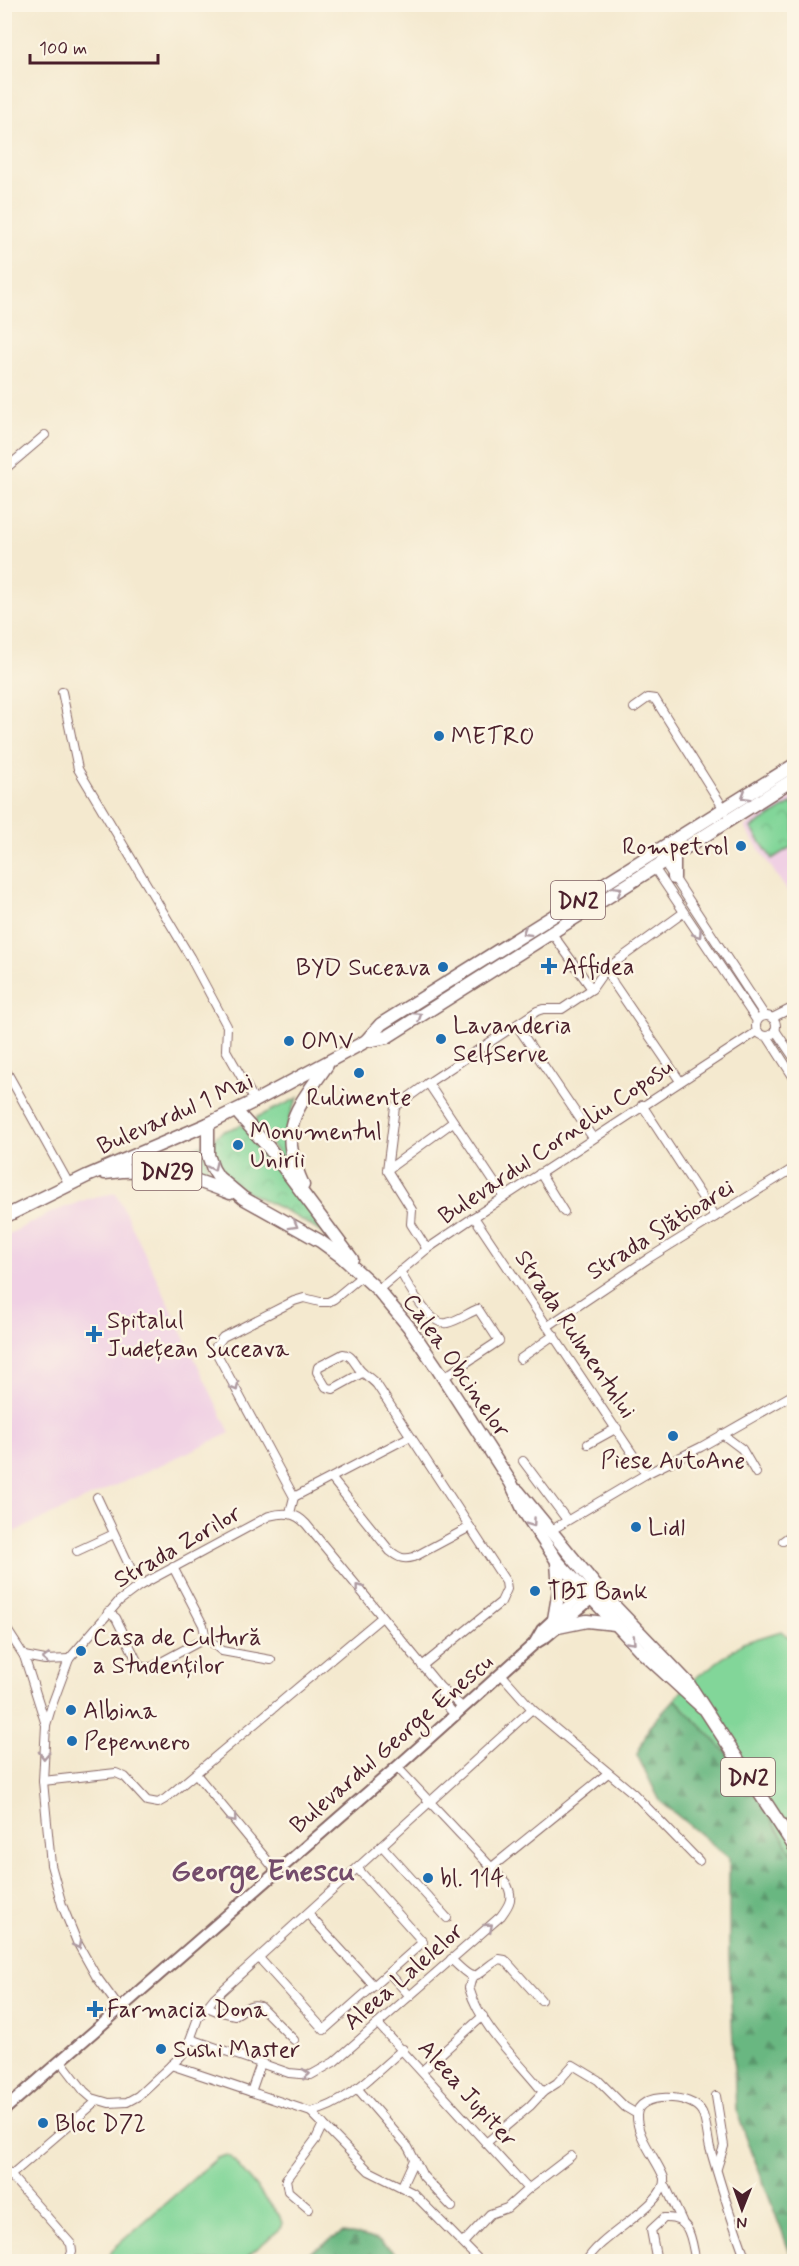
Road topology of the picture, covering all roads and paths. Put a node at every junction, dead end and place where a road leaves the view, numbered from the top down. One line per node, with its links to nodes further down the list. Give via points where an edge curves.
1 (45, 435): 2 (street)
2 (4, 470)
3 (62, 692): 27 (street, via 78,769 227,1026 226,1050)
4 (634, 708): 7 (street, via 648,698 655,699)
5 (795, 765): 7 (main road, DN2, one-way to 7)
6 (795, 779): 8 (main road, DN2)
7 (724, 809): 8 (main road, DN2)
8 (659, 859): 9 (main road); 10 (street); 11 (main road, DN2, one-way to 8); 20 (main road, DN2, one-way to 20, via 547,918 381,1024)
9 (674, 878): 16 (street)
10 (683, 913): 12 (street); 15 (street, one-way to 15)
11 (551, 932): 13 (street); 20 (main road, DN2, one-way to 11, via 387,1037)
12 (606, 969): 13 (street); 25 (street)
13 (591, 989): 17 (street, via 562,1010 543,1009)
14 (795, 1007): 16 (street)
15 (757, 1021): 16 (street); 18 (street)
16 (772, 1022): 19 (street); 21 (street)
17 (517, 1026): 26 (street); 32 (street)
18 (758, 1031): 19 (street); 25 (street, Bulevardul Corneliu Coposu)
19 (766, 1036): 24 (street)
20 (366, 1041): 22 (main road, DN2)
21 (795, 1058)
22 (330, 1062): 27 (main road, Bulevardul 1 Mai / DN2); 40 (main road, DN2, via 297,1109 291,1125 292,1154)
23 (4, 1067): 37 (street)
24 (795, 1078)
25 (680, 1081): 28 (street, Bulevardul Corneliu Coposu)
26 (428, 1083): 30 (street); 33 (street, via 395,1107)
27 (255, 1101): 29 (main road, Bulevardul 1 Mai / DN2)
28 (642, 1106): 32 (street, Bulevardul Corneliu Coposu); 43 (street)
29 (236, 1111): 31 (main road, Bulevardul 1 Mai / DN2); 40 (main road, Calea Obcinelor / DN2)
30 (453, 1122): 33 (street); 38 (street)
31 (208, 1124): 36 (main road, Bulevardul 1 Mai / DN29); 39 (main road, Calea Obcinelor / DN2, one-way to 39, via 208,1155 213,1169)
32 (593, 1138): 35 (street, Bulevardul Corneliu Coposu)
33 (387, 1170): 45 (street, via 412,1210 411,1224)
34 (793, 1171): 43 (street, Strada Slătioarei)
35 (540, 1173): 38 (street, Bulevardul Corneliu Coposu); 41 (street)
36 (87, 1176): 37 (main road, Bulevardul 1 Mai / DN29); 39 (main road, DN29, via 160,1170)
37 (69, 1184): 42 (main road, Bulevardul 1 Mai / DN29)
38 (504, 1197): 44 (street, Bulevardul Corneliu Coposu)
39 (243, 1198): 47 (main road, Calea Obcinelor / DN2, one-way to 47, via 320,1240)
40 (311, 1202): 47 (main road, Calea Obcinelor / DN2)
41 (564, 1212)
42 (4, 1216)
43 (716, 1216): 49 (street, Strada Slătioarei)
44 (474, 1217): 45 (street, Bulevardul Corneliu Coposu); 49 (street, Strada Rulmentului)
45 (427, 1250): 46 (street, Bulevardul Corneliu Coposu)
46 (400, 1271): 48 (street, Bulevardul Corneliu Coposu); 53 (street, via 437,1322 446,1324 478,1309 499,1341)
47 (363, 1275): 48 (main road, Calea Obcinelor / DN2); 65 (street, one-way to 65, via 334,1299 294,1301 223,1338 216,1346)
48 (378, 1290): 53 (main road, Calea Obcinelor / DN2)
49 (548, 1326): 50 (street, Strada Rulmentului)
50 (554, 1335): 51 (street); 55 (street, Strada Rulmentului)
51 (520, 1359)
52 (362, 1373): 52 (street, via 347,1353 318,1367 317,1375 326,1387 333,1389); 57 (street, via 376,1385)
53 (443, 1378): 63 (main road, Calea Obcinelor / DN2)
54 (794, 1395): 56 (street)
55 (617, 1428): 58 (street); 61 (street, Strada Rulmentului)
56 (722, 1434): 60 (street, via 742,1449); 61 (street)
57 (409, 1437): 62 (street); 68 (street)
58 (588, 1444)
59 (523, 1461): 67 (street)
60 (756, 1473)
61 (646, 1474): 67 (street)
62 (332, 1479): 65 (street); 68 (street, via 399,1558 414,1557)
63 (511, 1483): 69 (main road, Calea Obcinelor / DN2); 74 (main road, Calea Obcinelor / DN2, one-way to 74, via 525,1513)
64 (98, 1497): 71 (street)
65 (294, 1497): 66 (street)
66 (290, 1514): 75 (street, Strada Zorilor, via 269,1516); 79 (street, one-way to 66, via 306,1524)
67 (567, 1520): 69 (street)
68 (470, 1527): 87 (street, via 507,1589 501,1602)
69 (550, 1531): 77 (main road, Calea Obcinelor / DN2)
70 (795, 1533): 72 (street)
71 (114, 1534): 73 (street); 76 (street)
72 (783, 1541)
73 (77, 1551)
74 (557, 1561): 77 (main road, Calea Obcinelor / DN2); 80 (main road)
75 (173, 1567): 76 (street, Strada Zorilor); 83 (street)
76 (139, 1586): 78 (street, Strada Zorilor)
77 (592, 1591): 80 (main road, Bulevardul George Enescu); 81 (main road, DN2); 89 (main road, DN2, via 688,1683)
78 (108, 1611): 83 (street, via 116,1618 142,1667 152,1667); 85 (street, Strada Zorilor)
79 (382, 1617): 87 (street); 95 (street)
80 (556, 1623): 81 (main road); 88 (main road, Bulevardul George Enescu, via 542,1630 534,1644)
81 (615, 1624): 89 (main road, DN2, one-way to 89)
82 (4, 1625): 84 (street)
83 (206, 1638): 86 (street, via 222,1652)
84 (24, 1656): 85 (street, one-way to 84); 92 (street)
85 (69, 1659): 92 (street, Strada Zorilor)
86 (271, 1660)
87 (422, 1666): 91 (street)
88 (501, 1674): 90 (street); 91 (main road, Bulevardul George Enescu)
89 (702, 1707): 99 (main road, DN2)
90 (532, 1709): 94 (street); 97 (street)
91 (460, 1712): 93 (main road, Bulevardul George Enescu)
92 (46, 1725): 96 (street, Strada Zorilor, one-way to 96)
93 (398, 1767): 97 (street, Aleea Lalelelor); 103 (main road, Bulevardul George Enescu)
94 (608, 1773): 100 (street, via 633,1793); 101 (street)
95 (196, 1774): 96 (street, via 165,1800 151,1803 116,1773); 103 (street, one-way to 103)
96 (43, 1781): 114 (street, Strada Zorilor, one-way to 114, via 51,1865 69,1926 96,1976)
97 (431, 1803): 98 (street); 101 (street, Aleea Lalelelor)
98 (382, 1846): 102 (street); 105 (street)
99 (795, 1846)
100 (699, 1862)
101 (492, 1868): 107 (street, Aleea Lalelelor, one-way to 101, via 510,1904 510,1890)
102 (358, 1869): 104 (street); 108 (street, via 423,1942)
103 (277, 1872): 114 (main road, Bulevardul George Enescu)
104 (308, 1914): 106 (street); 110 (street)
105 (447, 1918)
106 (259, 1958): 110 (street, via 324,2030); 113 (street)
107 (451, 1959): 109 (street); 111 (street, Aleea Lalelelor)
108 (389, 1973): 110 (street); 111 (street)
109 (472, 1977): 112 (street, via 500,1959 505,1960); 115 (street, via 469,1988)
110 (374, 1986)
111 (410, 1996): 116 (street, Aleea Lalelelor)
112 (541, 2000)
113 (207, 2007): 117 (street, via 198,2018); 118 (street, via 235,2015 253,2004 260,2006)
114 (120, 2009): 120 (main road, Bulevardul George Enescu)
115 (483, 2016): 123 (street); 126 (street)
116 (378, 2024): 119 (street, Aleea Jupiter); 121 (street, Aleea Lalelelor, one-way to 116, via 296,2074 318,2073)
117 (191, 2039): 121 (street, Aleea Lalelelor); 122 (street)
118 (294, 2040)
119 (403, 2049): 123 (street, Aleea Jupiter); 124 (street)
120 (61, 2061): 128 (street); 129 (main road, Bulevardul George Enescu)
121 (261, 2063): 125 (street)
122 (171, 2065): 125 (street); 128 (street, via 132,2100)
123 (422, 2071): 133 (street, Aleea Jupiter)
124 (357, 2088): 130 (street, via 331,2106); 135 (street)
125 (251, 2092): 130 (street)
126 (543, 2092): 131 (street, via 573,2065 598,2080 630,2112); 133 (street)
127 (716, 2096): 137 (street, via 724,2146)
128 (97, 2101): 138 (street)
129 (4, 2110)
130 (311, 2112): 132 (street)
131 (637, 2114): 137 (street, via 647,2102 658,2099 692,2101 701,2111); 139 (street, via 643,2138 661,2169)
132 (323, 2124): 140 (street, via 369,2171); 143 (street, via 286,2179 288,2191)
133 (486, 2143): 141 (street, Aleea Jupiter)
134 (572, 2156): 141 (street)
135 (414, 2160): 140 (street); 142 (street, via 423,2176)
136 (4, 2168): 138 (street)
137 (717, 2168): 151 (street)
138 (11, 2175): 146 (street, via 71,2244)
139 (665, 2185): 144 (street); 148 (street, via 659,2197 606,2238)
140 (402, 2186): 145 (street)
141 (528, 2189): 145 (street, via 507,2208 490,2214)
142 (452, 2207)
143 (309, 2209)
144 (682, 2222): 149 (street, via 674,2217 664,2218 651,2230); 150 (street, via 689,2230)
145 (464, 2242): 147 (street)
146 (69, 2262)
147 (482, 2262)
148 (586, 2262)
149 (657, 2262)
150 (696, 2262)
151 (747, 2262)

